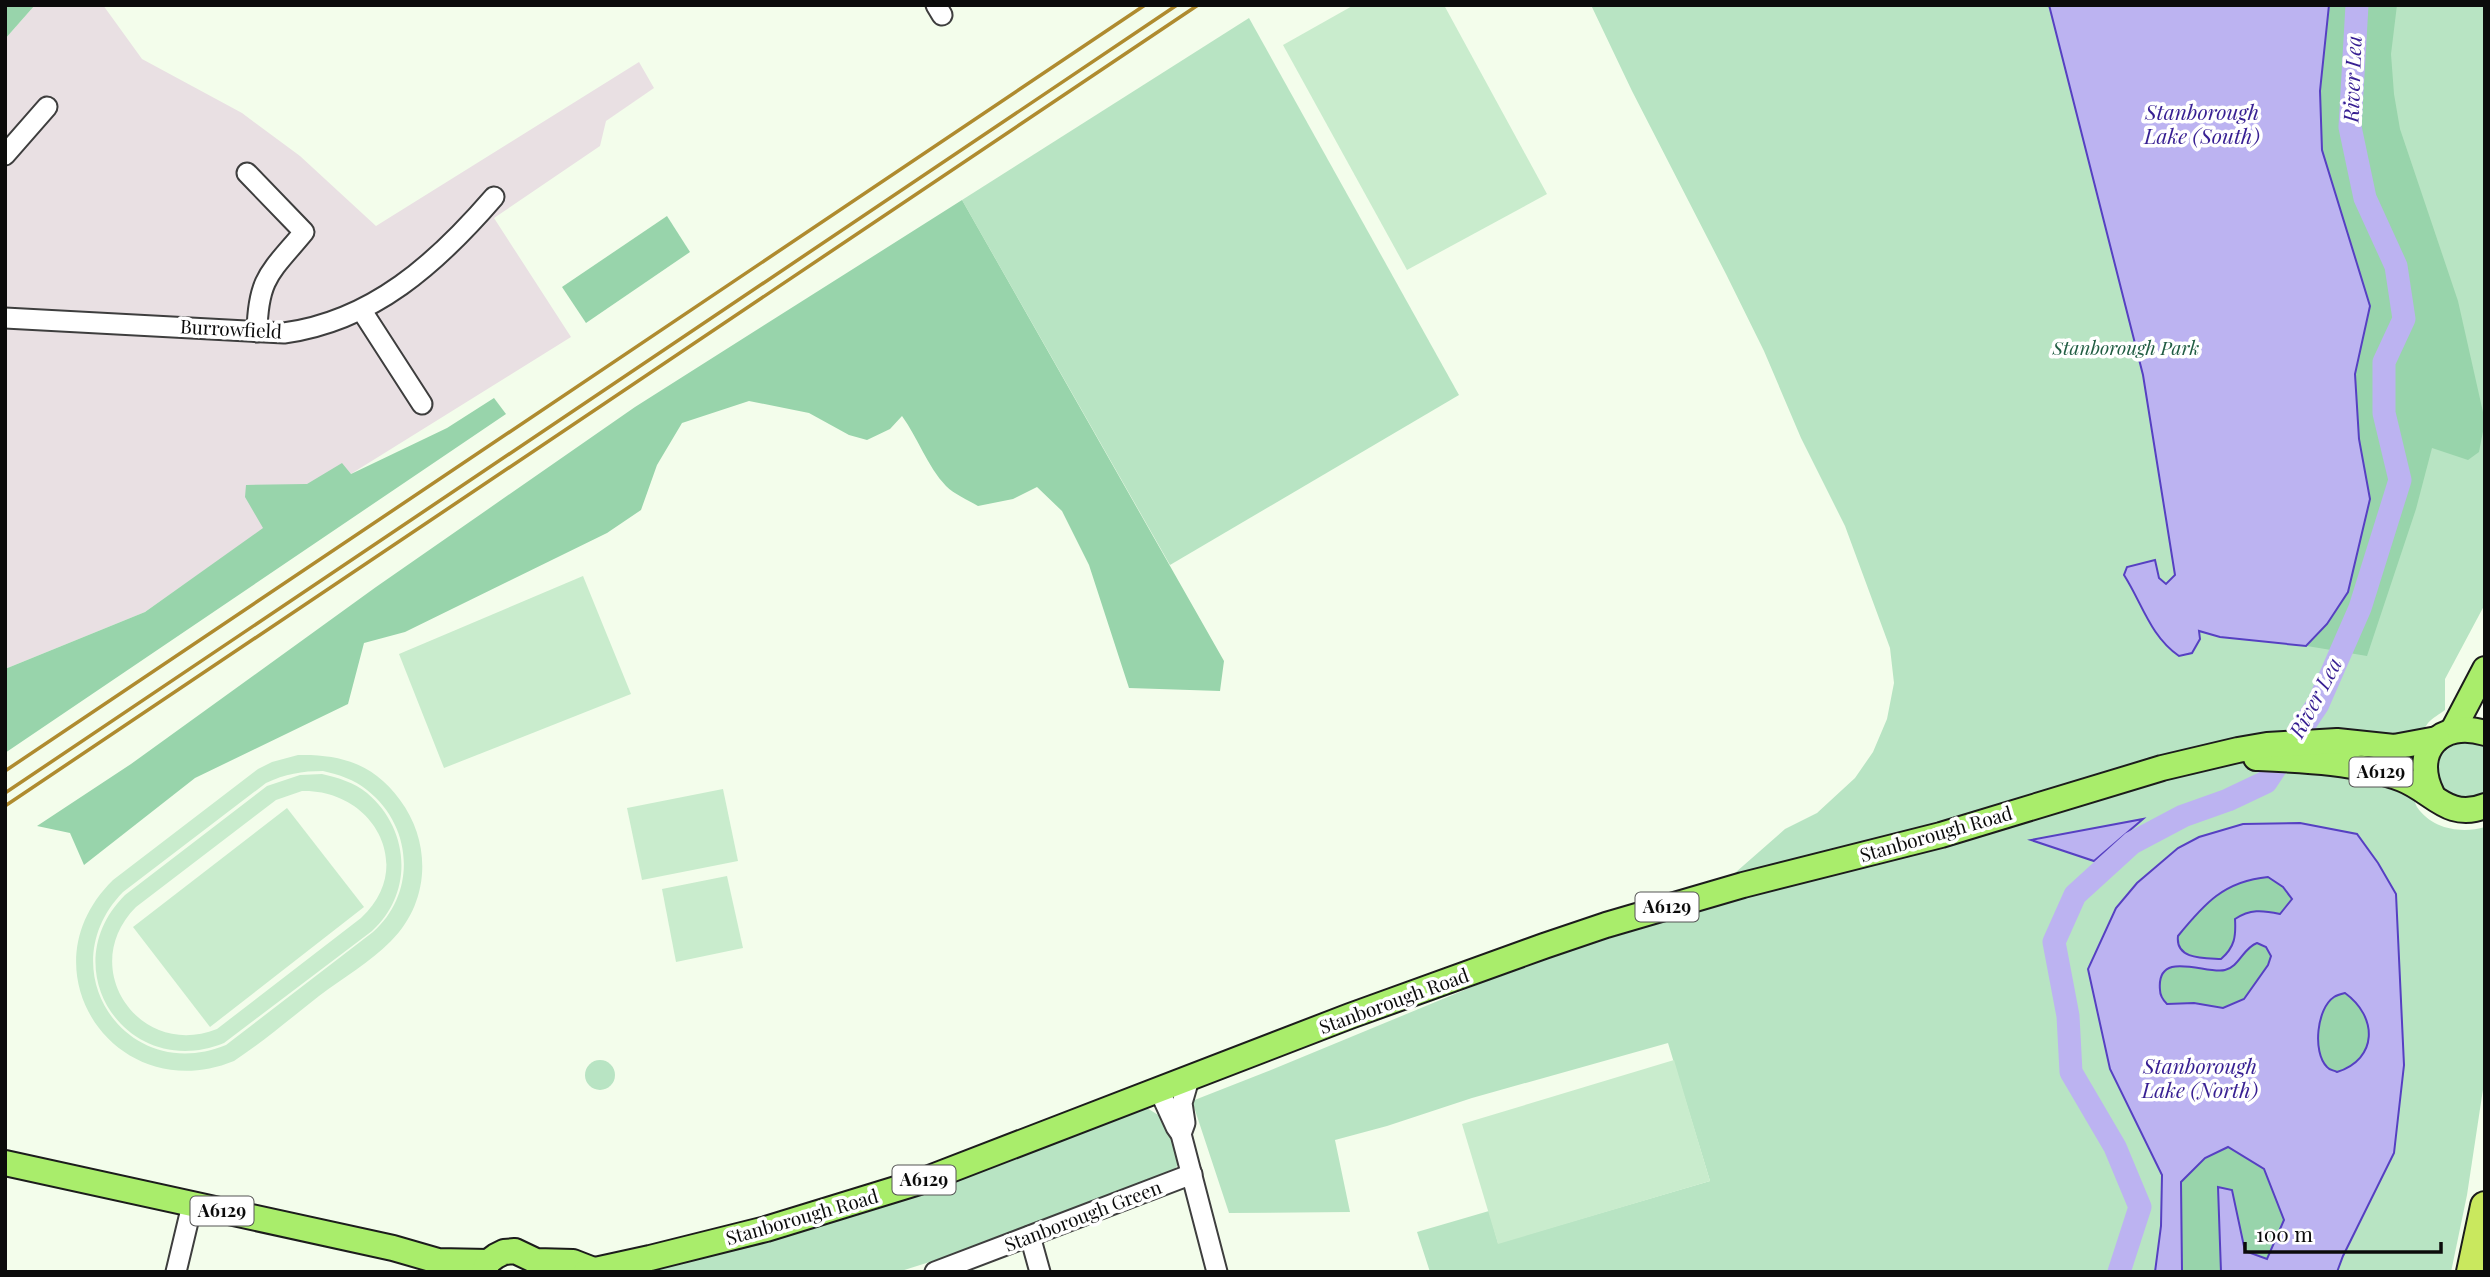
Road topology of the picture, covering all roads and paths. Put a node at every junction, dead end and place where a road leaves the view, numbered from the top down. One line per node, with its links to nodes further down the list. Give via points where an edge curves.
1 (47, 107): 2 (street)
2 (5, 155)
3 (247, 173): 7 (street, via 304,232 264,281)
4 (494, 197): 5 (street, Burrowfield, via 430,262)
5 (362, 310): 7 (street, Burrowfield, via 307,330); 8 (street)
6 (5, 318): 7 (street, Burrowfield)
7 (257, 332)
8 (422, 404)
9 (2485, 670): 11 (main road)
10 (2485, 733): 11 (main road, via 2470,728)
11 (2445, 734): 12 (main road, A6129, via 2395,747 2337,741); 13 (main road, via 2424,762 2425,781)
12 (2264, 752): 13 (main road, A6129, via 2378,771); 15 (main road, Stanborough Road / A6129, via 2206,757 2140,774 1941,835 1606,925)
13 (2432, 794): 14 (main road, via 2453,809)
14 (2485, 806)
15 (1189, 1079): 16 (main road, Stanborough Road / A6129); 17 (street)
16 (1159, 1090): 17 (street); 26 (main road, Stanborough Road / A6129, via 919,1182 766,1229)
17 (1181, 1134): 19 (street)
18 (5, 1163): 20 (main road, Stanborough Road / A6129)
19 (1192, 1174): 22 (street, Stanborough Green); 30 (street)
20 (192, 1205): 23 (main road, Stanborough Road / A6129, via 393,1248); 27 (street)
21 (2485, 1206): 31 (highway)
22 (1030, 1237): 28 (street, Stanborough Green); 29 (street)
23 (443, 1266): 25 (main road, Stanborough Road / A6129)
24 (538, 1266): 25 (main road, Stanborough Road, via 515,1251 504,1252); 26 (main road, Stanborough Road / A6129, via 573,1262)
25 (486, 1267)
26 (588, 1270)
27 (176, 1272)
28 (935, 1272)
29 (1040, 1272)
30 (1217, 1272)
31 (2471, 1272)

